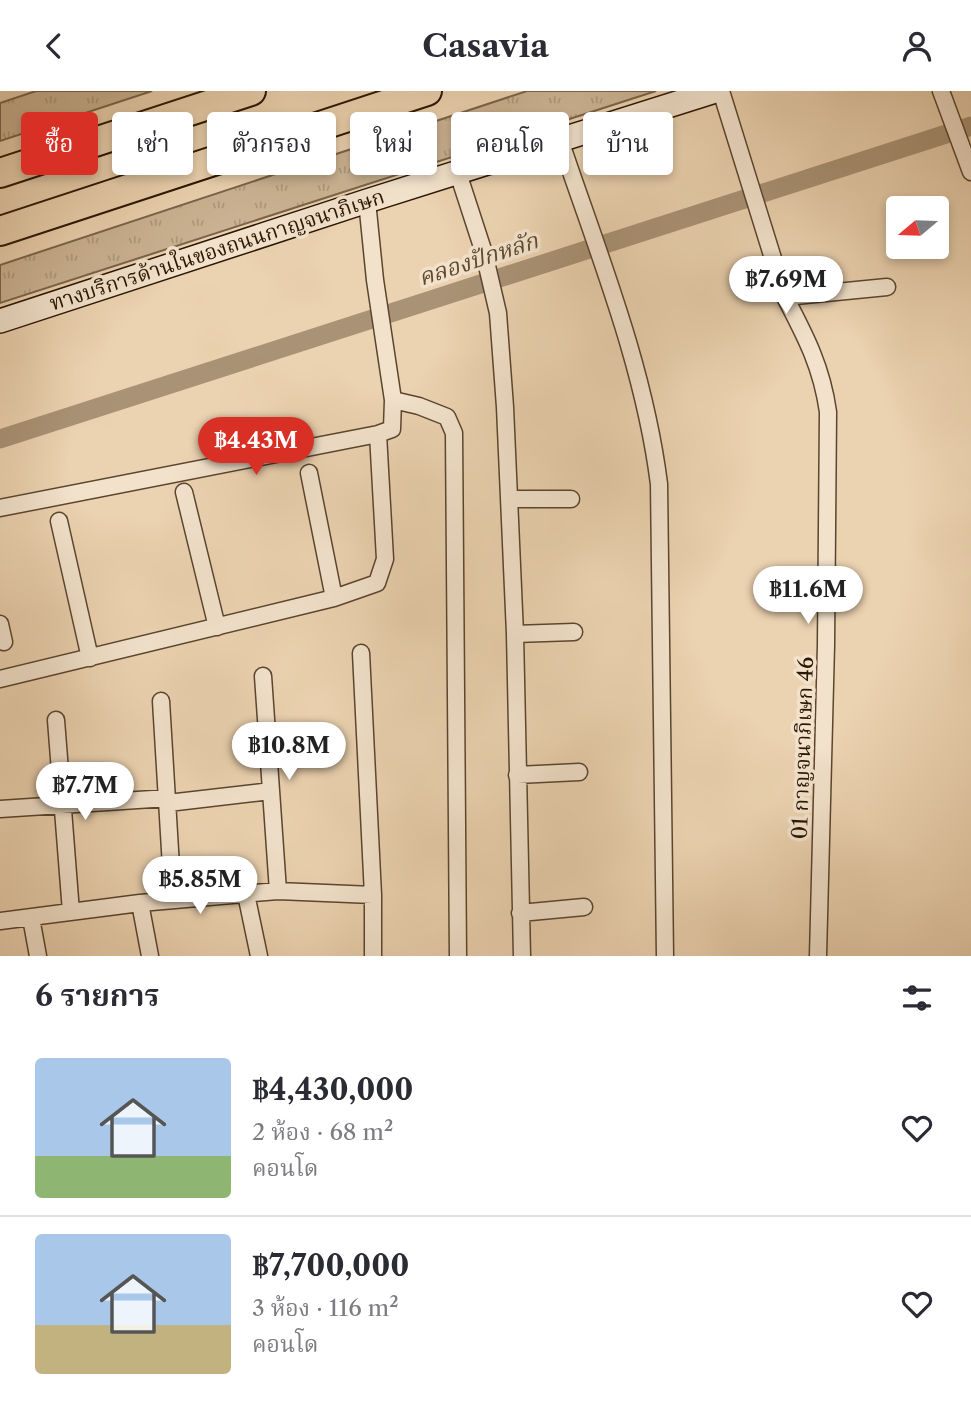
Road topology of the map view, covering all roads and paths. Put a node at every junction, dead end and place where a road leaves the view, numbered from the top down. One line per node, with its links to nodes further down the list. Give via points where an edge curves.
1 (251, 91): 9 (highway)
2 (427, 91): 13 (highway)
3 (715, 91): 6 (main road, ทางบริการด้านในของถนนกาญจนาภิเษก)
4 (721, 91): 15 (street, 01 กาญจนาภิเษก 46)
5 (942, 91): 8 (street)
6 (569, 137)
7 (569, 167): 59 (street, via 631,349 659,484)
8 (970, 167)
9 (0, 173)
10 (452, 175): 12 (main road, ทางบริการด้านในของถนนกาญจนาภิเษก)
11 (459, 175): 21 (street, via 498,313)
12 (367, 201): 16 (main road, ทางบริการด้านในของถนนกาญจนาภิเษก); 17 (street)
13 (0, 231)
14 (887, 287): 15 (street)
15 (785, 297): 60 (street, 01 กาญจนาภิเษก 46, via 811,347 828,412)
16 (0, 321)
17 (393, 400): 18 (street, via 394,426); 57 (street, via 447,417 454,433)
18 (378, 434): 23 (street); 25 (street, via 385,559 381,574 377,583)
19 (309, 473): 25 (street)
20 (184, 492): 27 (street)
21 (509, 499): 22 (street); 29 (street)
22 (571, 499)
23 (0, 508)
24 (59, 521): 32 (street)
25 (334, 598): 27 (street)
26 (0, 624): 30 (street)
27 (217, 627): 32 (street)
28 (574, 632): 29 (street)
29 (515, 634): 38 (street)
30 (4, 642)
31 (361, 653): 45 (street)
32 (90, 658): 34 (street)
33 (263, 676): 39 (street)
34 (0, 680)
35 (161, 701): 40 (street)
36 (55, 720): 41 (street)
37 (579, 772): 38 (street)
38 (517, 775): 50 (street)
39 (271, 792): 40 (street); 43 (street)
40 (168, 801): 41 (street); 46 (street)
41 (62, 805): 42 (street); 49 (street)
42 (0, 809)
43 (278, 891): 44 (street); 45 (street)
44 (246, 894): 46 (street); 55 (street)
45 (373, 895): 56 (street)
46 (173, 900): 47 (street)
47 (140, 903): 49 (street); 54 (street)
48 (584, 907): 50 (street)
49 (71, 912): 51 (street)
50 (520, 913): 58 (street)
51 (31, 918): 52 (street); 53 (street)
52 (0, 921)
53 (38, 956)
54 (150, 956)
55 (259, 956)
56 (373, 956)
57 (458, 956)
58 (522, 956)
59 (665, 956)
60 (818, 956)

